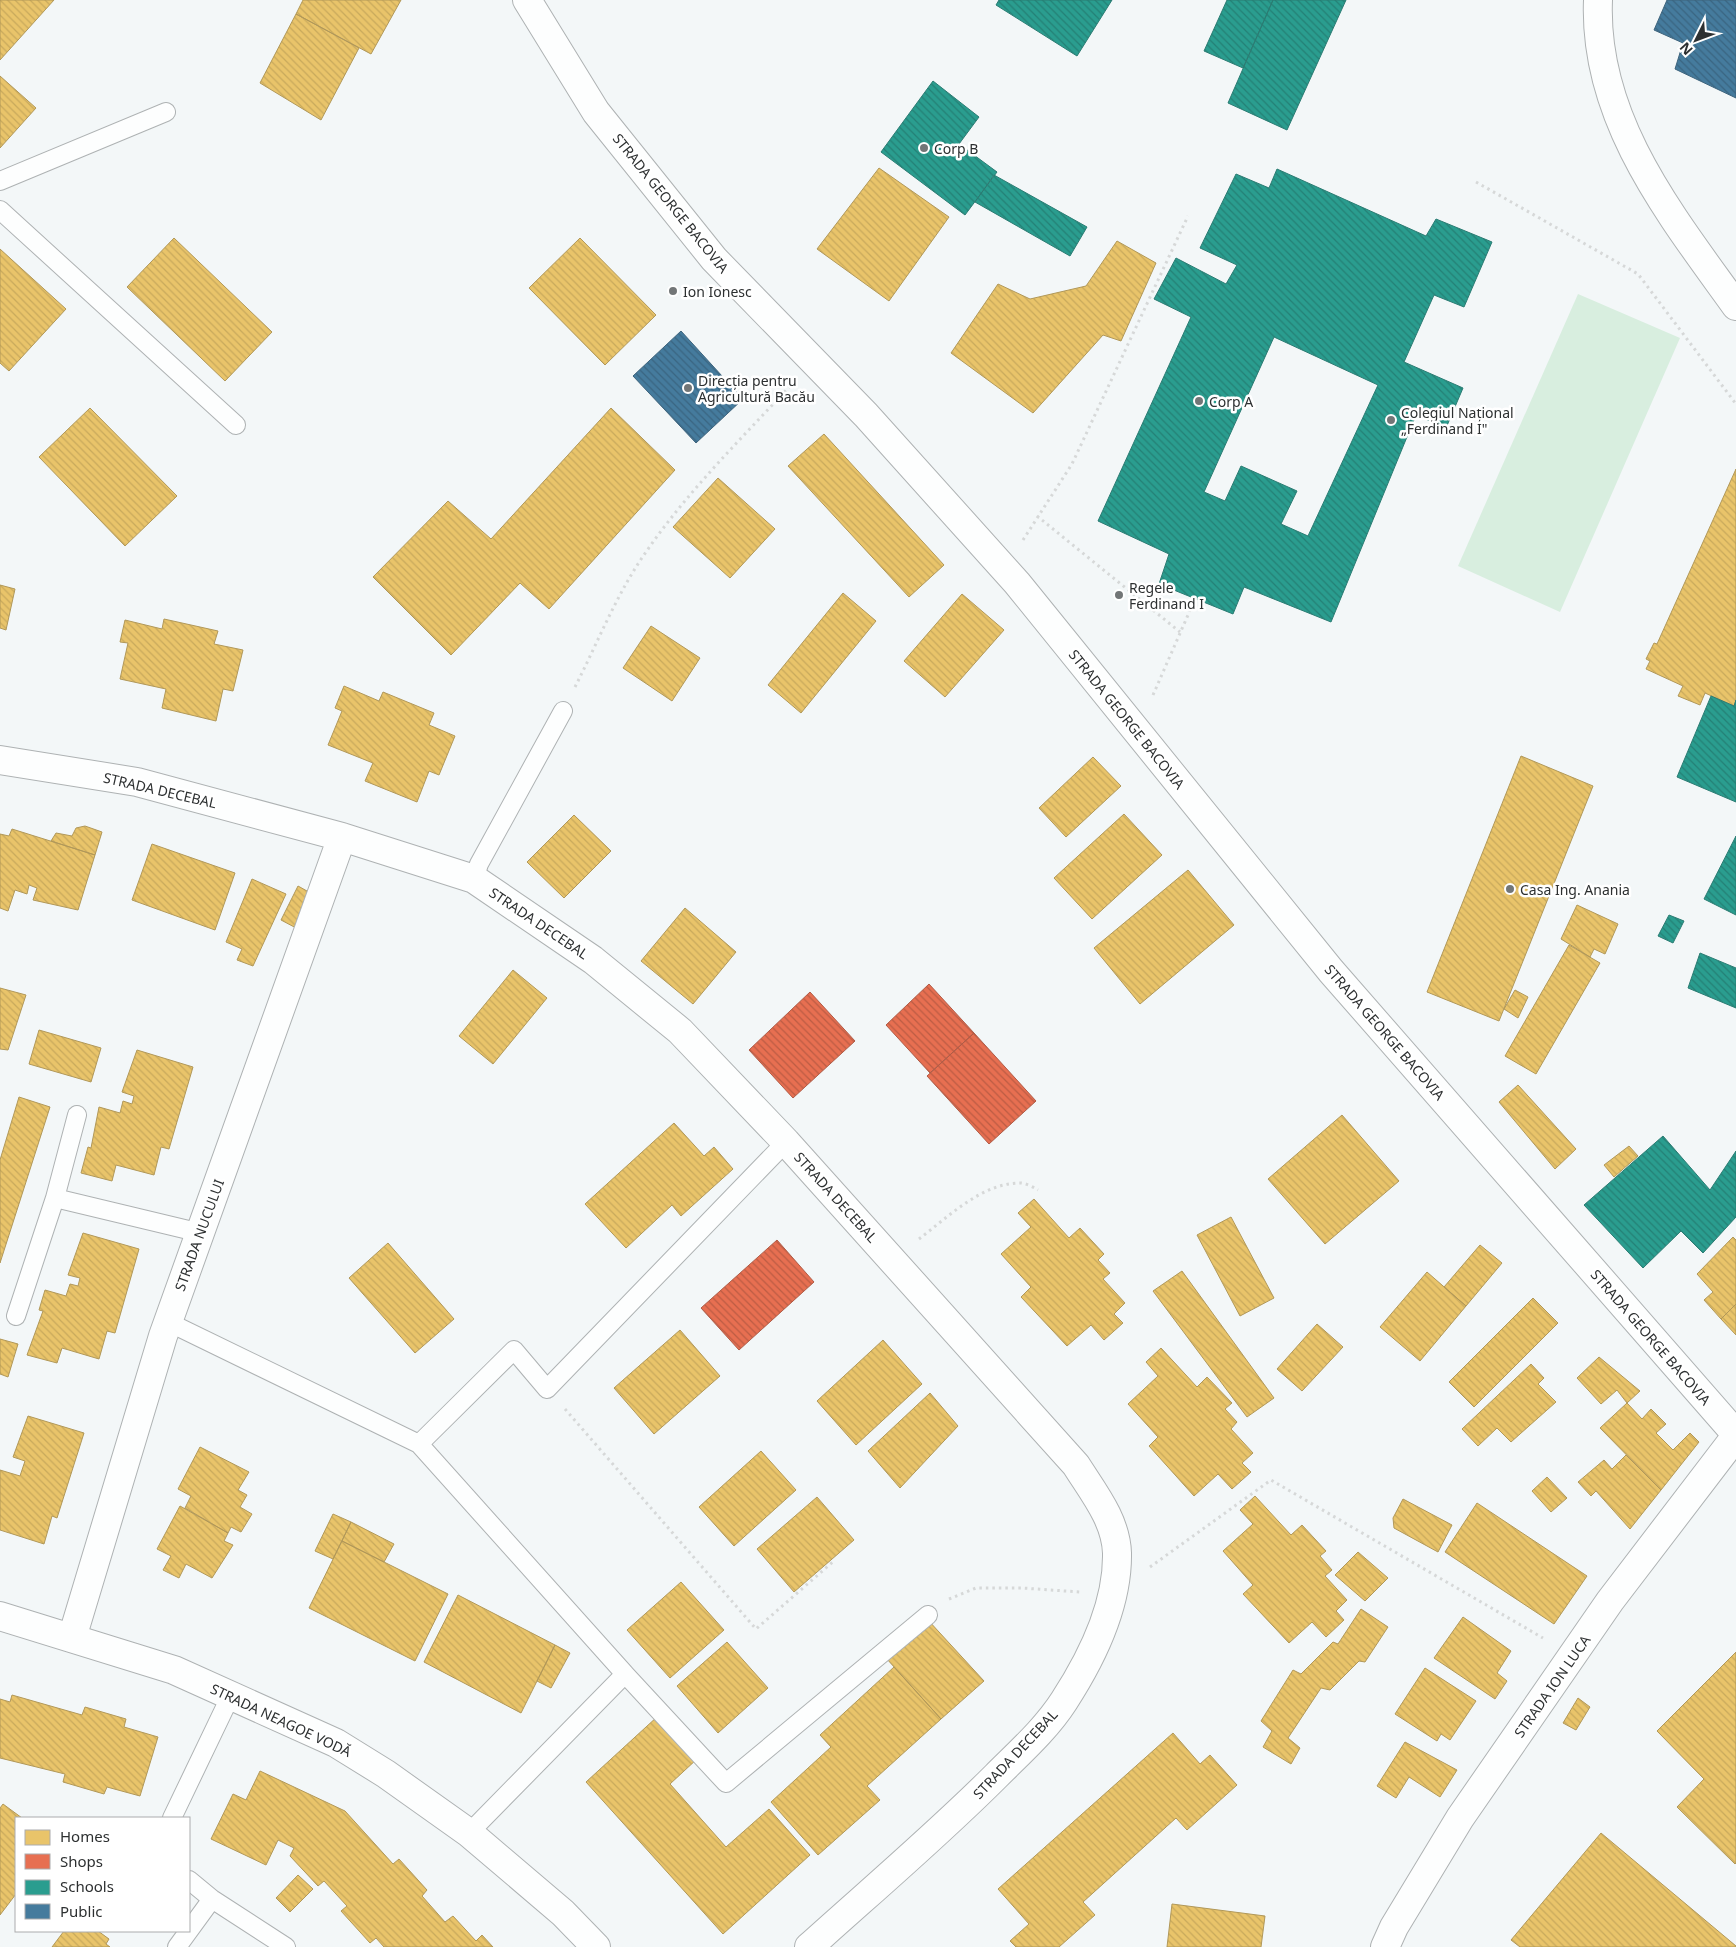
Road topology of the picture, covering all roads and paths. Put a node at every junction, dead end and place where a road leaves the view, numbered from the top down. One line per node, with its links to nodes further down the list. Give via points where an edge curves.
1 (527, 0): 9 (street, STRADA GEORGE BACOVIA, via 596,112 714,259)
2 (1598, 0): 8 (street, via 1597,24 1605,76 1621,126 1662,203)
3 (166, 112): 4 (lane)
4 (0, 181)
5 (1476, 182): 10 (path, via 1638,274)
6 (0, 210): 11 (lane)
7 (1188, 216): 12 (path, via 1072,464)
8 (1736, 306)
9 (813, 360): 17 (path, via 678,509 645,553); 30 (street, STRADA GEORGE BACOVIA, via 1017,583 1331,971)
10 (1736, 404)
11 (236, 425)
12 (1037, 516): 13 (path); 15 (path)
13 (1023, 538)
14 (1195, 599): 15 (path)
15 (1180, 632): 16 (path)
16 (1153, 695)
17 (563, 711): 20 (lane, via 479,864)
18 (0, 760): 19 (street, STRADA DECEBAL, via 137,782)
19 (342, 837): 20 (street, STRADA DECEBAL); 25 (street, STRADA NUCULUI)
20 (474, 879): 22 (street, STRADA DECEBAL, via 593,960 680,1031)
21 (76, 1116): 24 (lane)
22 (786, 1142): 26 (street, STRADA DECEBAL); 29 (lane)
23 (1038, 1190): 26 (path, via 1022,1183 997,1185 959,1208)
24 (55, 1198): 25 (lane); 27 (lane)
25 (201, 1233): 28 (street, STRADA NUCULUI)
26 (892, 1259): 33 (street, STRADA DECEBAL, via 1076,1465 1109,1517 1117,1552)
27 (16, 1316)
28 (168, 1322): 31 (lane); 36 (street, STRADA NUCULUI)
29 (547, 1389): 31 (lane, via 514,1350); 32 (path, via 756,1629)
30 (1736, 1435): 37 (street, STRADA ION LUCA)
31 (419, 1444): 38 (lane)
32 (835, 1560)
33 (1114, 1594): 34 (path, via 976,1588 949,1600); 37 (path, via 1271,1480); 49 (street, STRADA DECEBAL, via 1090,1656 1064,1701 1034,1737 967,1805)
34 (928, 1615): 38 (lane, via 726,1783)
35 (0, 1616): 36 (street, STRADA NEAGOE VODĂ)
36 (72, 1638): 39 (street, STRADA NEAGOE VODĂ, via 174,1670)
37 (1573, 1655): 50 (street, STRADA ION LUCA, via 1460,1818 1394,1927)
38 (625, 1674): 41 (lane)
39 (231, 1695): 40 (lane); 41 (street, STRADA NEAGOE VODĂ, via 336,1743)
40 (172, 1817)
41 (469, 1833): 48 (street, STRADA NEAGOE VODĂ, via 563,1913)
42 (190, 1881): 43 (lane)
43 (212, 1899): 44 (lane); 47 (lane)
44 (190, 1930)
45 (189, 1932): 46 (lane)
46 (178, 1947)
47 (286, 1947)
48 (596, 1947)
49 (809, 1947)
50 (1386, 1947)

